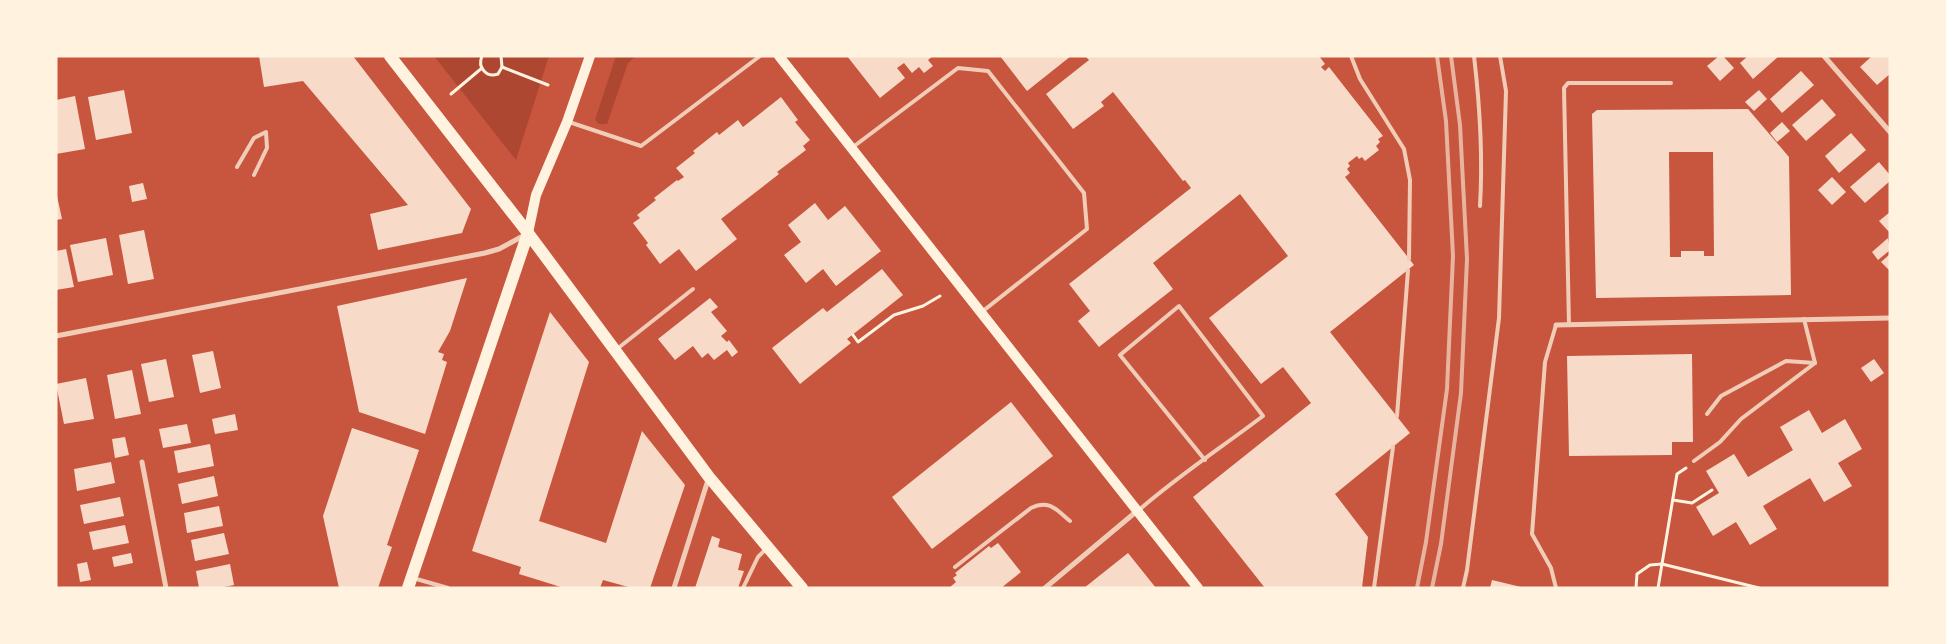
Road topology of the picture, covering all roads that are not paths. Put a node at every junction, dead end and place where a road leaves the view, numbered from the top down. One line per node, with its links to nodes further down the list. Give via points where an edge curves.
1 (390, 56): 16 (main road)
2 (590, 56): 10 (main road)
3 (760, 56): 10 (lane, via 641,146)
4 (779, 56): 12 (main road)
5 (1351, 56): 17 (lane, via 1360,79 1404,149 1410,180)
6 (1474, 56): 15 (lane, via 1482,146)
7 (1500, 56): 48 (lane, via 1506,91 1499,318 1467,570)
8 (1824, 56): 11 (street)
9 (1671, 83): 24 (lane, via 1568,83 1564,88)
10 (567, 122): 16 (main road, via 536,195)
11 (1890, 132)
12 (852, 148): 20 (main road); 20 (lane, via 958,68 988,72 1078,185 1084,193 1087,229)
13 (237, 167): 14 (lane, via 254,138 266,132 267,148)
14 (254, 175)
15 (1480, 206)
16 (528, 234): 25 (street, via 485,253); 26 (main road); 39 (main road)
17 (1409, 259)
18 (1408, 270): 29 (lane)
19 (693, 289): 26 (lane)
20 (981, 313): 35 (main road)
21 (1890, 318): 22 (street)
22 (1804, 319): 24 (street); 27 (lane)
23 (1556, 325): 24 (street); 49 (lane, via 1544,362 1532,534 1551,568)
24 (1569, 325)
25 (56, 336)
26 (615, 350): 34 (main road)
27 (1815, 363): 28 (lane, via 1786,361 1721,396); 32 (lane, via 1740,419 1720,442)
28 (1707, 414)
29 (1397, 416)
30 (1393, 447): 47 (lane)
31 (1205, 460): 31 (lane, via 1263,416 1179,306 1120,355); 35 (lane, via 1174,480)
32 (1694, 461)
33 (142, 462): 40 (street)
34 (709, 477): 37 (main road); 42 (street)
35 (1137, 511): 45 (street); 46 (main road)
36 (1070, 521): 38 (lane, via 1051,506 1040,504)
37 (768, 547): 43 (lane, via 758,557); 44 (main road)
38 (955, 568)
39 (409, 582): 41 (lane)
40 (166, 588)
41 (448, 588)
42 (674, 588)
43 (743, 588)
44 (802, 588)
45 (1045, 588)
46 (1198, 588)
47 (1374, 588)
48 (1462, 588)
49 (1556, 588)

